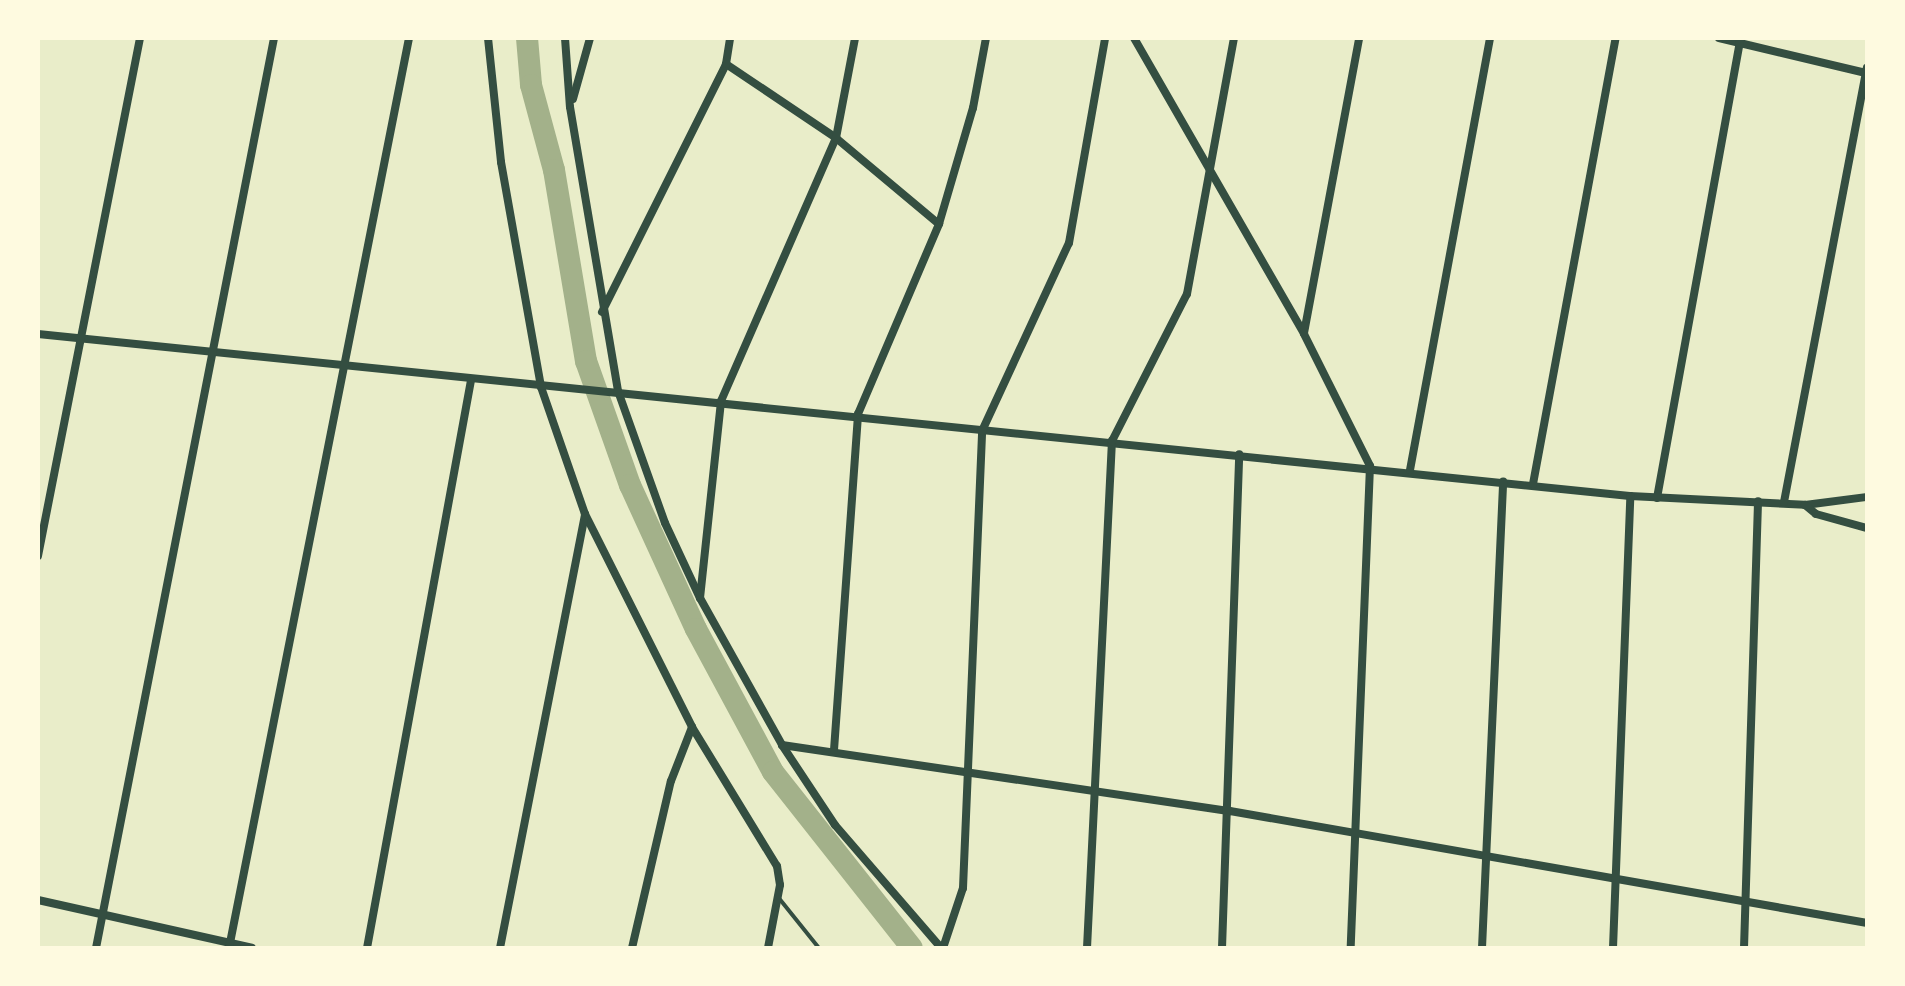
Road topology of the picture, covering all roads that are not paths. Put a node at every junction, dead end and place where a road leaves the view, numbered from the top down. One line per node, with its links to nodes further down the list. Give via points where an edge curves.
1 (140, 38): 27 (street)
2 (274, 38): 28 (street)
3 (409, 38): 29 (street)
4 (488, 38): 31 (street, via 501,162)
5 (565, 38): 20 (street)
6 (590, 38): 20 (street)
7 (730, 38): 18 (street)
8 (855, 38): 21 (street)
9 (986, 38): 23 (street, via 973,108)
10 (1105, 38): 35 (street, via 1069,243)
11 (1134, 38): 22 (street)
12 (1234, 38): 22 (street)
13 (1359, 38): 26 (street)
14 (1490, 38): 39 (street)
15 (1616, 38): 41 (street)
16 (1719, 38): 17 (street)
17 (1741, 40): 19 (street); 44 (street)
18 (726, 64): 21 (street); 24 (street)
19 (1867, 70): 46 (street)
20 (570, 107): 24 (street)
21 (836, 138): 23 (street); 33 (street)
22 (1209, 176): 26 (street); 36 (street, via 1187,294)
23 (939, 224): 34 (street)
24 (602, 312): 32 (street)
25 (38, 334): 27 (street)
26 (1304, 334): 38 (street)
27 (81, 337): 28 (street); 50 (street)
28 (209, 351): 29 (street); 64 (street)
29 (343, 366): 30 (street); 66 (street)
30 (471, 380): 31 (street); 69 (street)
31 (541, 387): 32 (street); 48 (street)
32 (618, 391): 33 (street); 51 (street, via 665,523)
33 (721, 401): 34 (street); 51 (street)
34 (858, 414): 35 (street); 54 (street)
35 (982, 431): 36 (street); 55 (street)
36 (1112, 441): 37 (street); 56 (street)
37 (1239, 454): 38 (street); 57 (street)
38 (1370, 466): 39 (street); 58 (street)
39 (1410, 470): 40 (street)
40 (1503, 481): 41 (street); 59 (street)
41 (1533, 484): 42 (street)
42 (1630, 496): 44 (street); 60 (street)
43 (1867, 497): 47 (street)
44 (1657, 498): 45 (street)
45 (1758, 501): 46 (street); 63 (street)
46 (1784, 502): 47 (street)
47 (1805, 505): 49 (street, via 1816,514)
48 (585, 514): 52 (street); 70 (street)
49 (1867, 528)
50 (38, 556)
51 (700, 598): 53 (street)
52 (692, 727): 61 (street, via 770,851); 71 (street, via 671,781)
53 (782, 745): 54 (street); 74 (street, via 835,825)
54 (834, 750): 55 (street)
55 (967, 771): 56 (street); 74 (street, via 963,888)
56 (1097, 793): 57 (street); 75 (street)
57 (1230, 811): 58 (street); 76 (street)
58 (1353, 834): 59 (street); 77 (street)
59 (1486, 856): 60 (street); 78 (street)
60 (1614, 878): 63 (street); 79 (street)
61 (778, 896): 72 (street); 73 (lane)
62 (38, 900): 64 (street)
63 (1746, 905): 65 (street); 80 (street)
64 (102, 914): 66 (street); 67 (street)
65 (1867, 923)
66 (229, 945): 68 (street)
67 (96, 948)
68 (252, 948)
69 (367, 948)
70 (500, 948)
71 (632, 948)
72 (768, 948)
73 (819, 948)
74 (942, 948)
75 (1087, 948)
76 (1222, 948)
77 (1351, 948)
78 (1482, 948)
79 (1613, 948)
80 (1744, 948)

